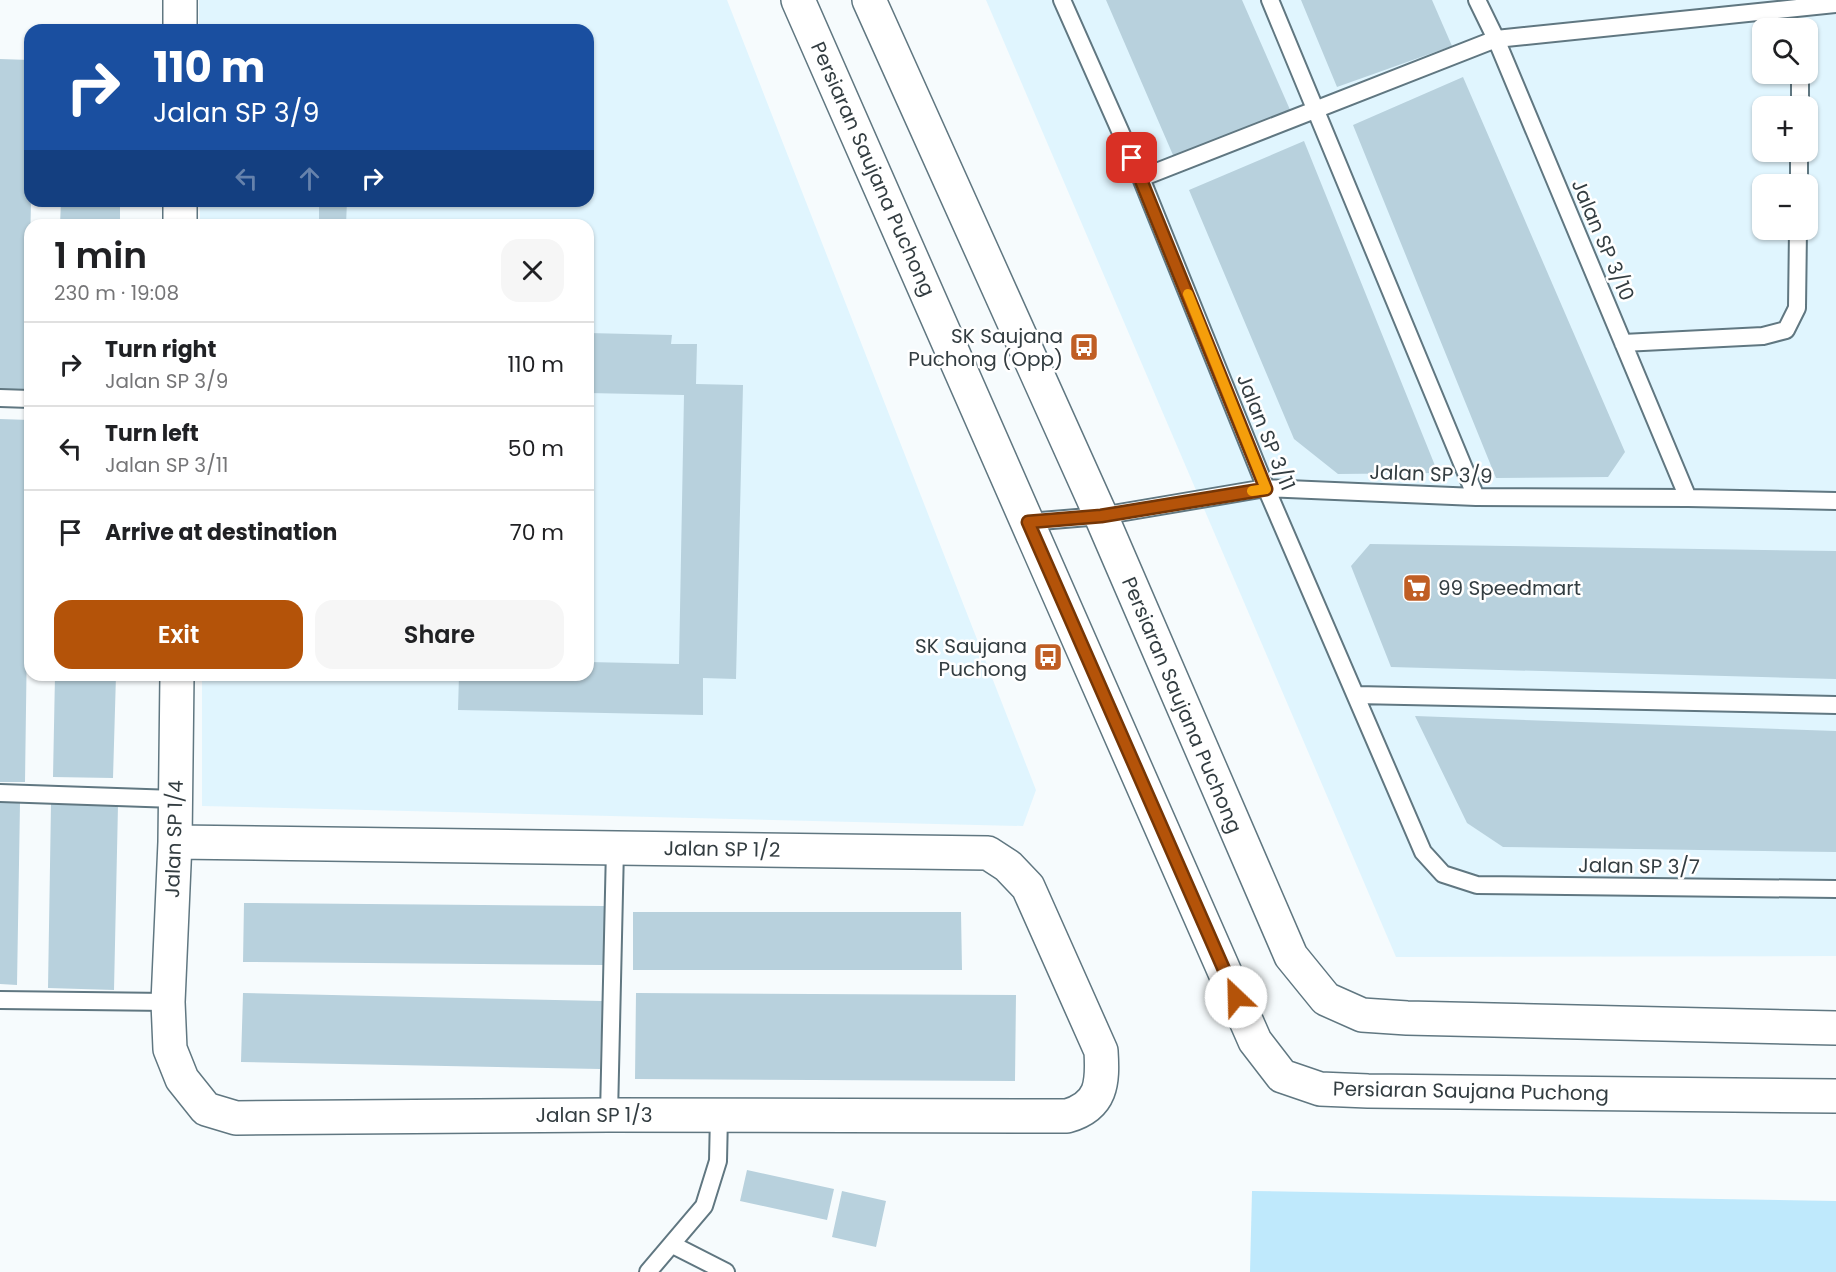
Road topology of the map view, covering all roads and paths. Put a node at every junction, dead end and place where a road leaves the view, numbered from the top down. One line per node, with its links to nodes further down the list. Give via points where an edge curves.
1 (180, 0): 8 (street)
2 (798, 0): 21 (street, Persiaran Saujana Puchong)
3 (869, 0): 20 (street, Persiaran Saujana Puchong)
4 (1062, 0): 11 (lane, Jalan SP 3/11)
5 (1269, 0): 10 (lane)
6 (1477, 0): 9 (lane, Jalan SP 3/10)
7 (1836, 3): 9 (lane)
8 (180, 24)
9 (1496, 39): 10 (lane); 13 (lane, Jalan SP 3/10)
10 (1315, 109): 11 (lane); 17 (lane)
11 (1141, 178): 16 (lane, Jalan SP 3/11)
12 (1798, 240): 13 (lane, via 1797,308 1786,330 1763,336)
13 (1623, 343): 18 (lane, Jalan SP 3/10)
14 (0, 398): 15 (lane)
15 (24, 399)
16 (1266, 489): 17 (lane, Jalan SP 3/9); 20 (lane, Jalan SP 3/9); 23 (lane, Jalan SP 3/11)
17 (1476, 497): 18 (lane, Jalan SP 3/9)
18 (1688, 498): 19 (lane, Jalan SP 3/9)
19 (1836, 501)
20 (1101, 516): 21 (lane, Jalan SP 3/9); 33 (street, Persiaran Saujana Puchong, via 1291,956 1326,999 1362,1015 1407,1018)
21 (1028, 522): 34 (street, Persiaran Saujana Puchong, via 1255,1041 1282,1077 1320,1089 1368,1091)
22 (177, 681): 26 (street, Jalan SP 1/4)
23 (1356, 695): 24 (lane); 29 (lane, Jalan SP 3/11, via 1423,852)
24 (1836, 705)
25 (0, 793): 26 (lane)
26 (176, 799): 27 (street, Jalan SP 1/4)
27 (175, 842): 28 (street, Jalan SP 1/2); 32 (street, Jalan SP 1/4)
28 (615, 848): 35 (street, Jalan SP 1/2, via 988,854 1008,866 1028,887 1101,1051 1103,1077); 36 (lane)
29 (1443, 874): 30 (lane, Jalan SP 3/7, via 1477,885)
30 (1836, 889)
31 (0, 1000): 32 (lane)
32 (168, 1002): 36 (street, Jalan SP 1/3, via 170,1049 182,1079 206,1109 236,1118)
33 (1836, 1028)
34 (1836, 1096)
35 (1094, 1099): 37 (street, Jalan SP 1/3, via 1082,1112 1067,1116)
36 (609, 1115): 37 (street, Jalan SP 1/3)
37 (719, 1116): 38 (lane, via 718,1161 704,1206)
38 (673, 1245): 39 (lane); 40 (lane)
39 (648, 1272)
40 (726, 1272)

